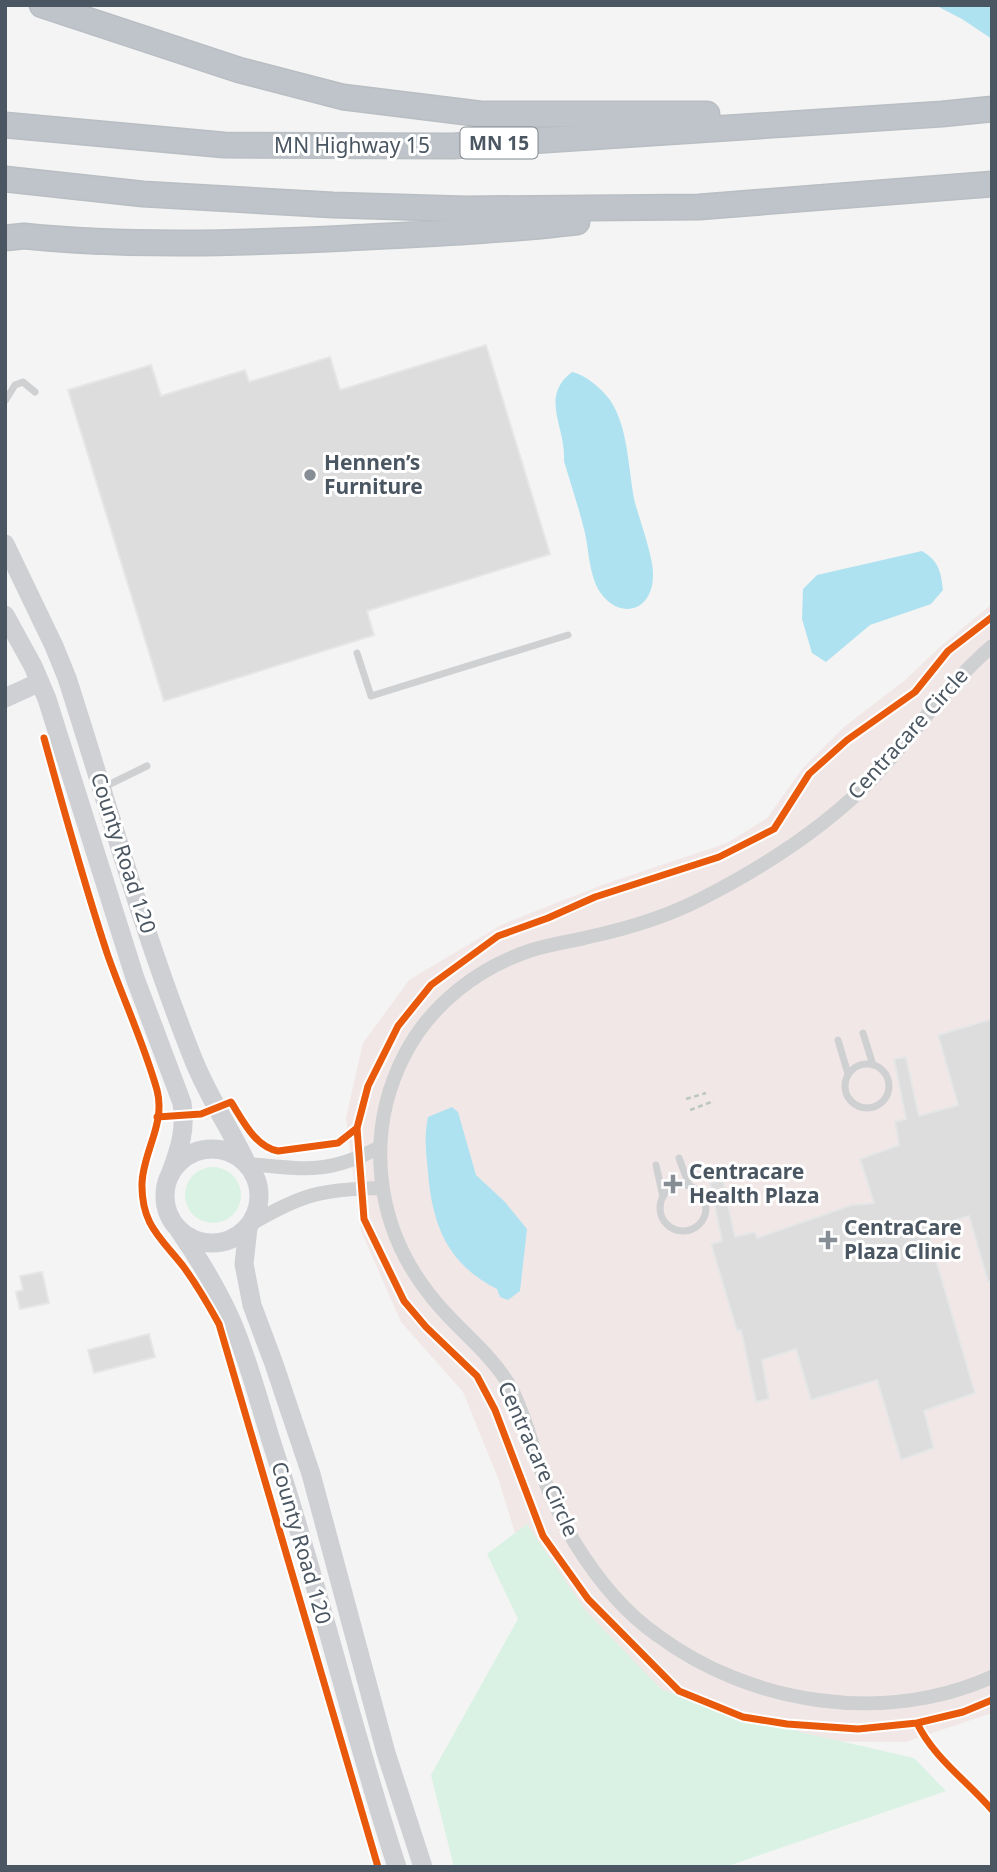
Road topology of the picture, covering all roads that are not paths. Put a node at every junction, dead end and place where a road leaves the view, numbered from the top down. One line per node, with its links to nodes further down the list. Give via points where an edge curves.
1 (42, 5): 3 (highway, via 284,83 343,97 437,110 481,114)
2 (992, 109): 3 (highway, MN Highway 15 / MN 15)
3 (942, 114): 4 (highway, MN Highway 15 / MN 15, via 453,146 224,145)
4 (5, 125)
5 (5, 179): 7 (highway, via 143,194 333,205 466,209)
6 (992, 184): 7 (highway)
7 (713, 206): 8 (highway, via 473,233 267,242 138,244)
8 (13, 236)
9 (35, 392): 10 (lane, via 23,382 15,385)
10 (5, 401)
11 (5, 544): 19 (street, County Road 120, via 59,657)
12 (5, 615): 16 (street, County Road 120)
13 (568, 635): 15 (lane, via 371,696)
14 (992, 646): 24 (street, Centracare Circle, via 953,683 873,778 802,841 696,902 612,932 534,949 492,968 446,1000 405,1055 385,1115)
15 (357, 653)
16 (40, 682): 17 (street); 28 (street, County Road 120, via 135,978 182,1103 183,1136)
17 (5, 698)
18 (148, 766): 19 (lane)
19 (102, 788): 26 (street, County Road 120, via 192,1057)
20 (863, 1033): 22 (lane)
21 (838, 1040): 23 (lane)
22 (873, 1065): 23 (lane, via 859,1065); 23 (lane, via 885,1073 889,1087 884,1100 872,1108 857,1106 846,1096)
23 (848, 1074)
24 (380, 1147): 26 (street, via 356,1160 325,1167 289,1169); 30 (street, Centracare Circle)
25 (679, 1158): 29 (lane)
26 (246, 1162): 28 (street, via 227,1150 201,1149 179,1161); 32 (street, via 259,1187 257,1213)
27 (656, 1166): 31 (lane)
28 (171, 1172): 33 (street, via 166,1208)
29 (689, 1185): 31 (lane, via 674,1187); 31 (lane, via 701,1193 707,1207 702,1222 690,1230 675,1230 663,1220)
30 (381, 1188): 32 (street, via 301,1197); 34 (street, Centracare Circle, via 389,1221 414,1273 446,1314 491,1359 510,1387 549,1490 577,1546 600,1580 654,1634 721,1673 782,1695 817,1701 923,1699)
31 (663, 1197)
32 (249, 1226): 33 (street, via 230,1240 216,1243 190,1238); 36 (street, County Road 120, via 244,1264 252,1306 311,1475 386,1753)
33 (179, 1230): 35 (street, County Road 120, via 214,1288 243,1353)
34 (992, 1677)
35 (397, 1867)
36 (423, 1867)

